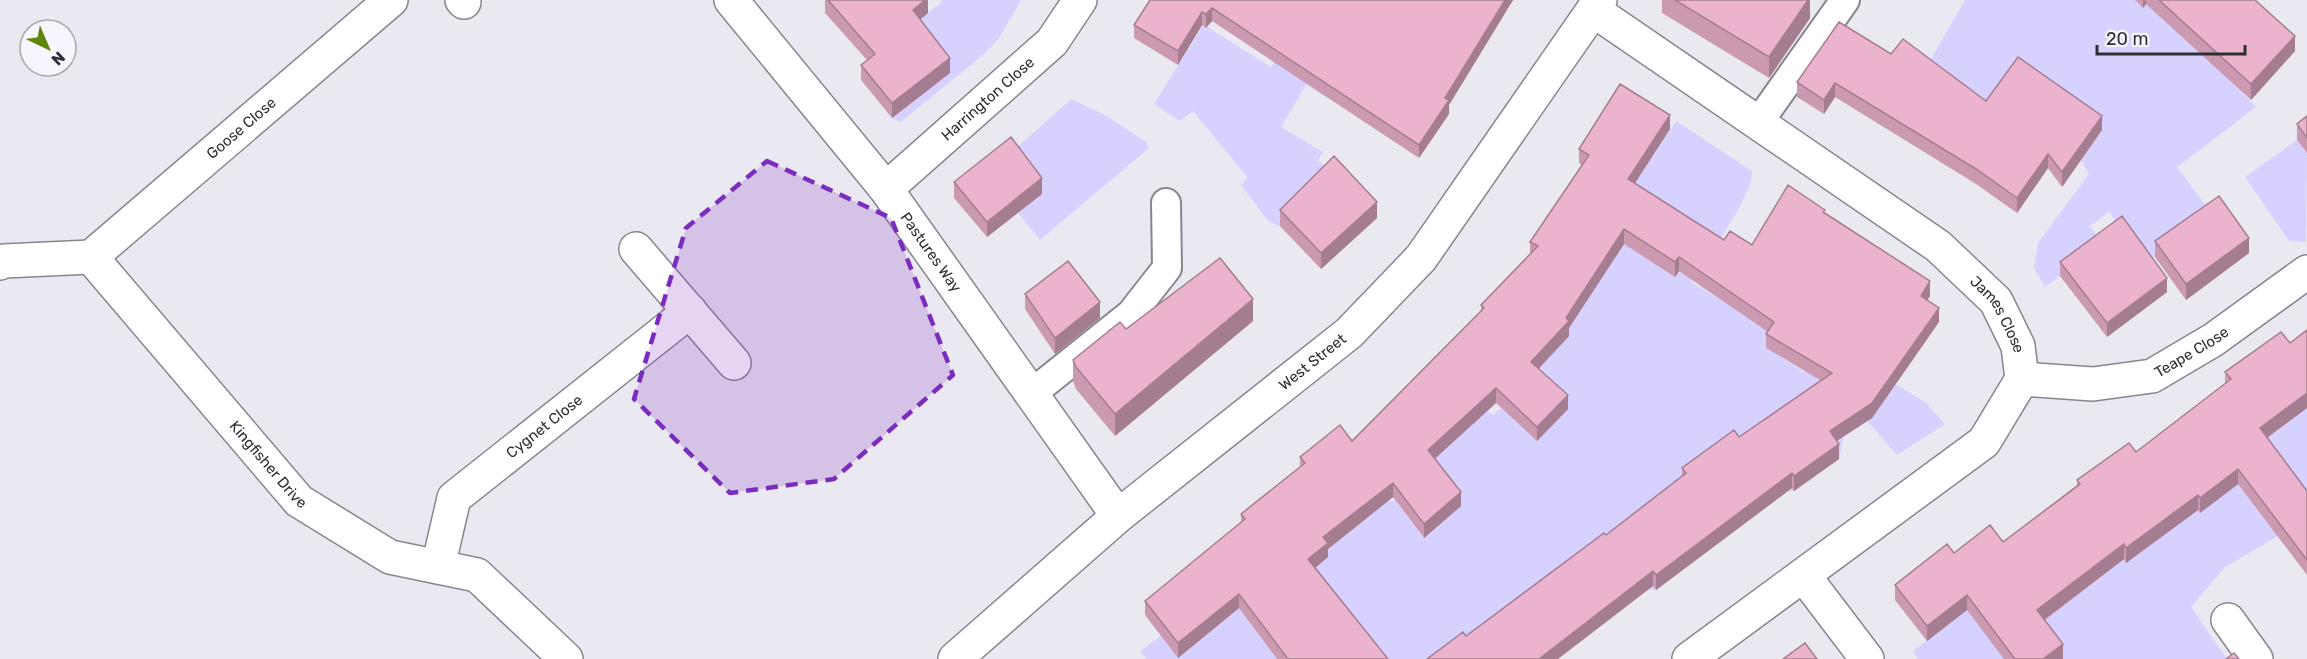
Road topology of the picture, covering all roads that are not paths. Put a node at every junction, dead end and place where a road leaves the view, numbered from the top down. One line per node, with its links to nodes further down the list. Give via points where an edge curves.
1 (391, 0): 10 (street, Goose Close)
2 (730, 0): 7 (street, Pastures Way)
3 (1080, 0): 7 (street, Harrington Close, via 1052,42)
4 (1845, 0): 6 (lane)
5 (1596, 5): 6 (street, James Close); 17 (street, West Street, via 1421,258 1349,333)
6 (1758, 123): 15 (street, James Close, via 1938,246 1996,301 2018,346)
7 (886, 189): 16 (street, Pastures Way)
8 (1166, 203): 16 (lane, via 1167,268 1131,314)
9 (636, 249): 13 (street)
10 (91, 257): 11 (street); 18 (street, Kingfisher Drive, via 298,501 390,557)
11 (0, 263)
12 (2307, 272): 15 (street, Teape Close, via 2213,340 2152,376 2092,384)
13 (690, 311): 14 (street); 18 (street, Cygnet Close, via 454,498)
14 (734, 363)
15 (2022, 379): 19 (street, via 1984,442)
16 (1031, 394): 17 (street, Pastures Way)
17 (1118, 516): 22 (street, West Street)
18 (438, 567): 21 (street, Kingfisher Drive, via 477,575)
19 (1804, 576): 23 (street); 24 (street)
20 (2228, 620): 25 (street)
21 (566, 659)
22 (955, 659)
23 (1689, 659)
24 (1867, 659)
25 (2256, 659)

